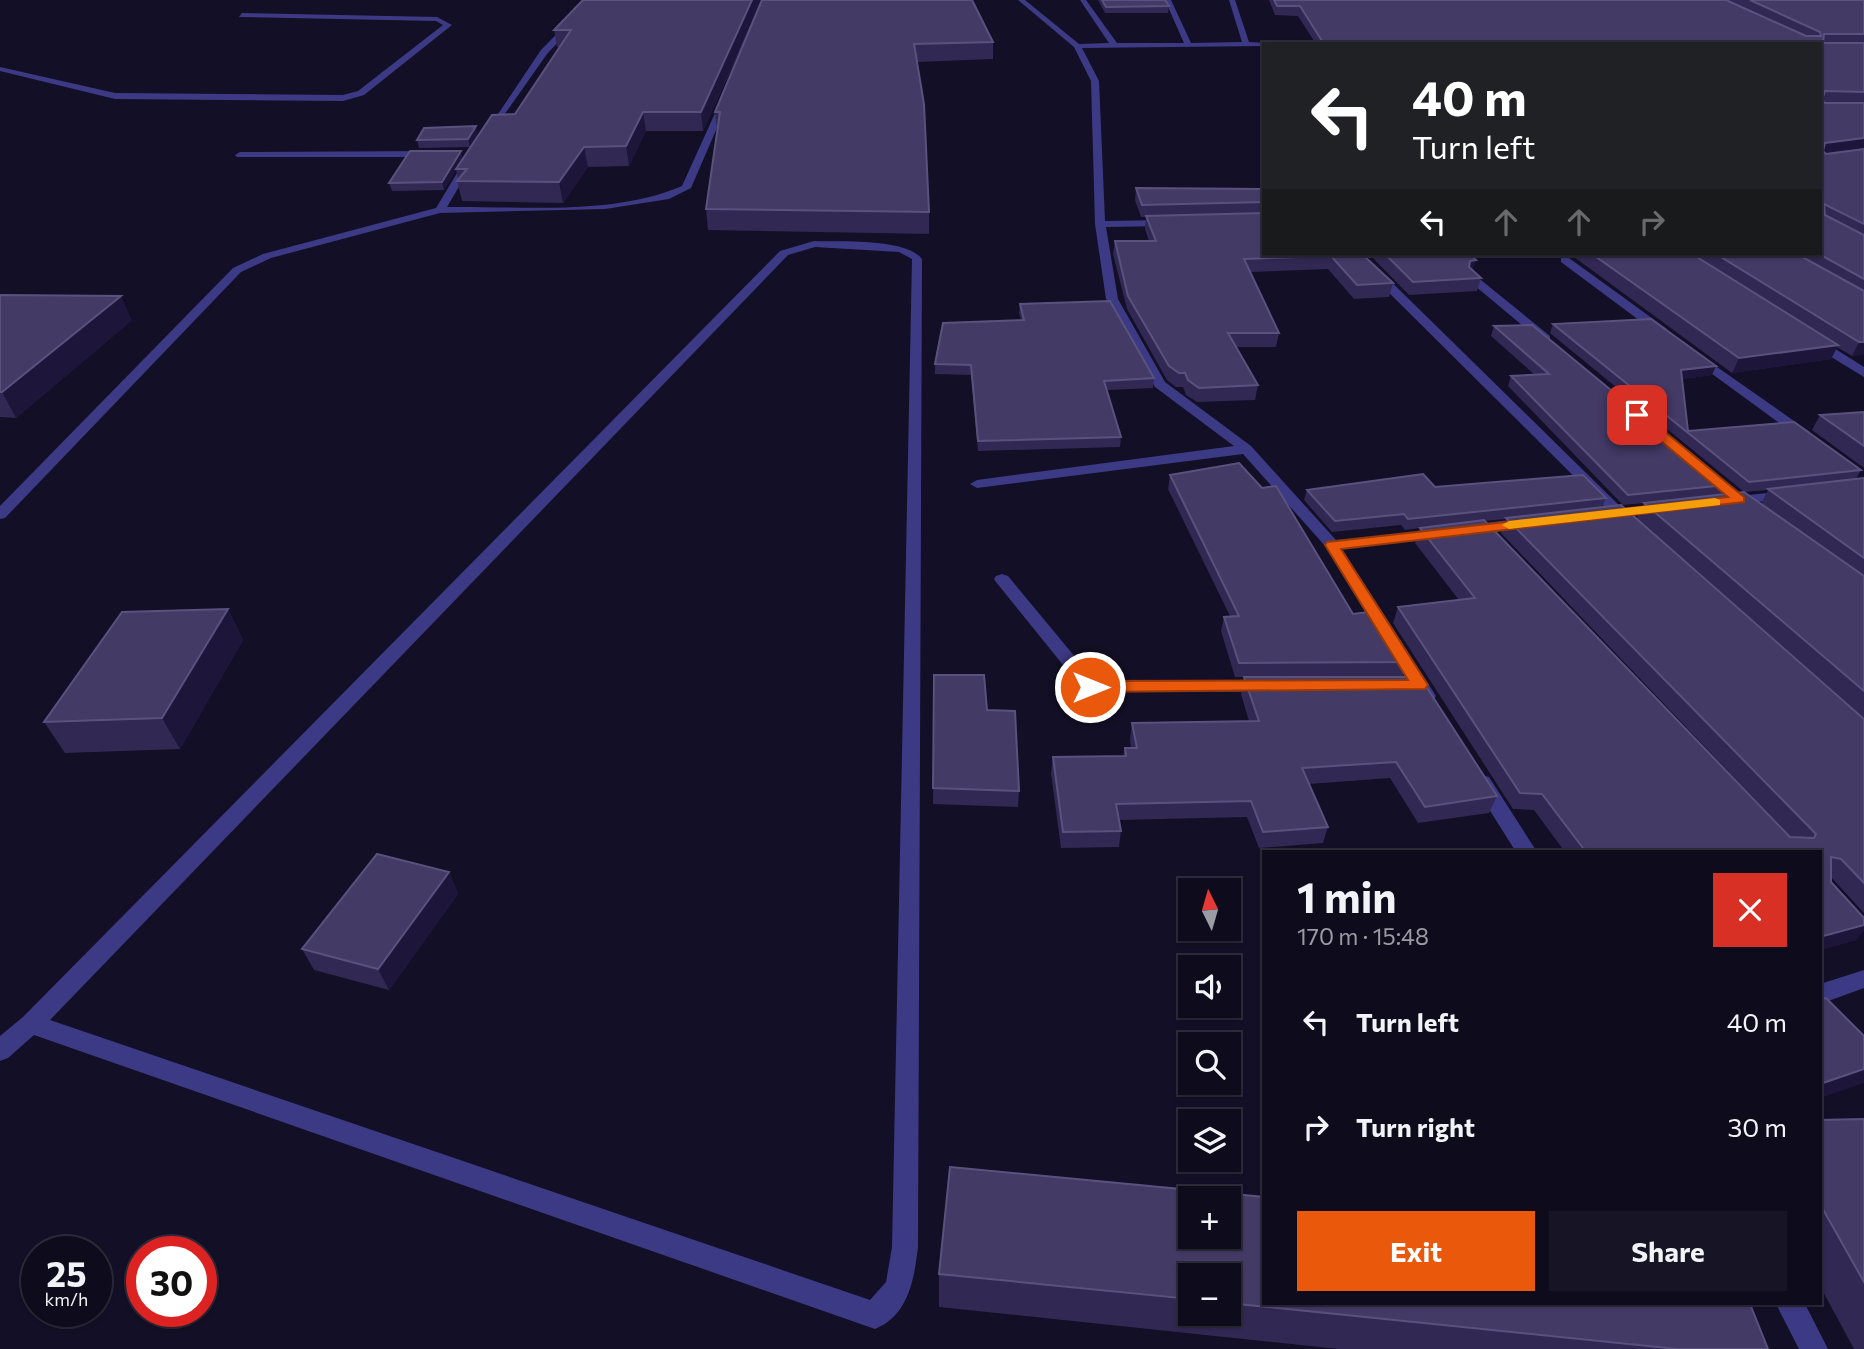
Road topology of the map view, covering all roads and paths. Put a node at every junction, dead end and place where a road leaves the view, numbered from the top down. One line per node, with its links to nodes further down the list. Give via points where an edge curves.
1 (594, 0): 14 (street, via 544,51)
2 (1021, 0): 10 (street)
3 (1083, 0): 11 (street)
4 (1168, 0): 9 (street)
5 (1232, 0): 7 (street)
6 (242, 15): 12 (street, via 437,19 448,25 361,93 344,98 115,96)
7 (1246, 43): 8 (street); 9 (street)
8 (1262, 43)
9 (1188, 44): 11 (street)
10 (1077, 46): 11 (street); 20 (street, via 1095,81)
11 (1115, 46)
12 (0, 69)
13 (732, 84): 18 (street, via 686,188 674,196 636,204)
14 (481, 142)
15 (460, 153): 18 (street, via 474,153)
16 (446, 154): 17 (street)
17 (240, 155)
18 (440, 210): 35 (street, via 267,256 237,270)
19 (1182, 222): 20 (street)
20 (1100, 224): 28 (street, via 1112,299 1160,384)
21 (1362, 256): 34 (street)
22 (1565, 260): 27 (street)
23 (1472, 278): 25 (street)
24 (1807, 337): 26 (street)
25 (1558, 349)
26 (1864, 373)
27 (1820, 446)
28 (1246, 449): 29 (street); 40 (street)
29 (977, 484)
30 (1809, 492): 31 (street)
31 (1734, 495): 32 (street); 36 (street)
32 (1713, 503)
33 (1645, 510): 34 (street)
34 (1611, 514): 39 (street)
35 (0, 515)
36 (1760, 515)
37 (1537, 522): 38 (street)
38 (1483, 528): 40 (street); 41 (street)
39 (1639, 532)
40 (1332, 545): 44 (street)
41 (1502, 548)
42 (1002, 579): 45 (street, via 1090,687)
43 (1392, 685): 44 (street)
44 (1420, 685): 46 (street)
45 (1282, 686)
46 (1434, 708)
47 (1470, 763): 48 (street)
48 (1526, 850)
49 (1864, 979): 50 (street)
50 (1822, 993)
51 (31, 1024): 51 (street, via 784,253 814,244 912,253 917,259 905,1247 899,1288 875,1315); 52 (street)
52 (0, 1051)
53 (1791, 1305): 54 (street)
54 (1814, 1349)

